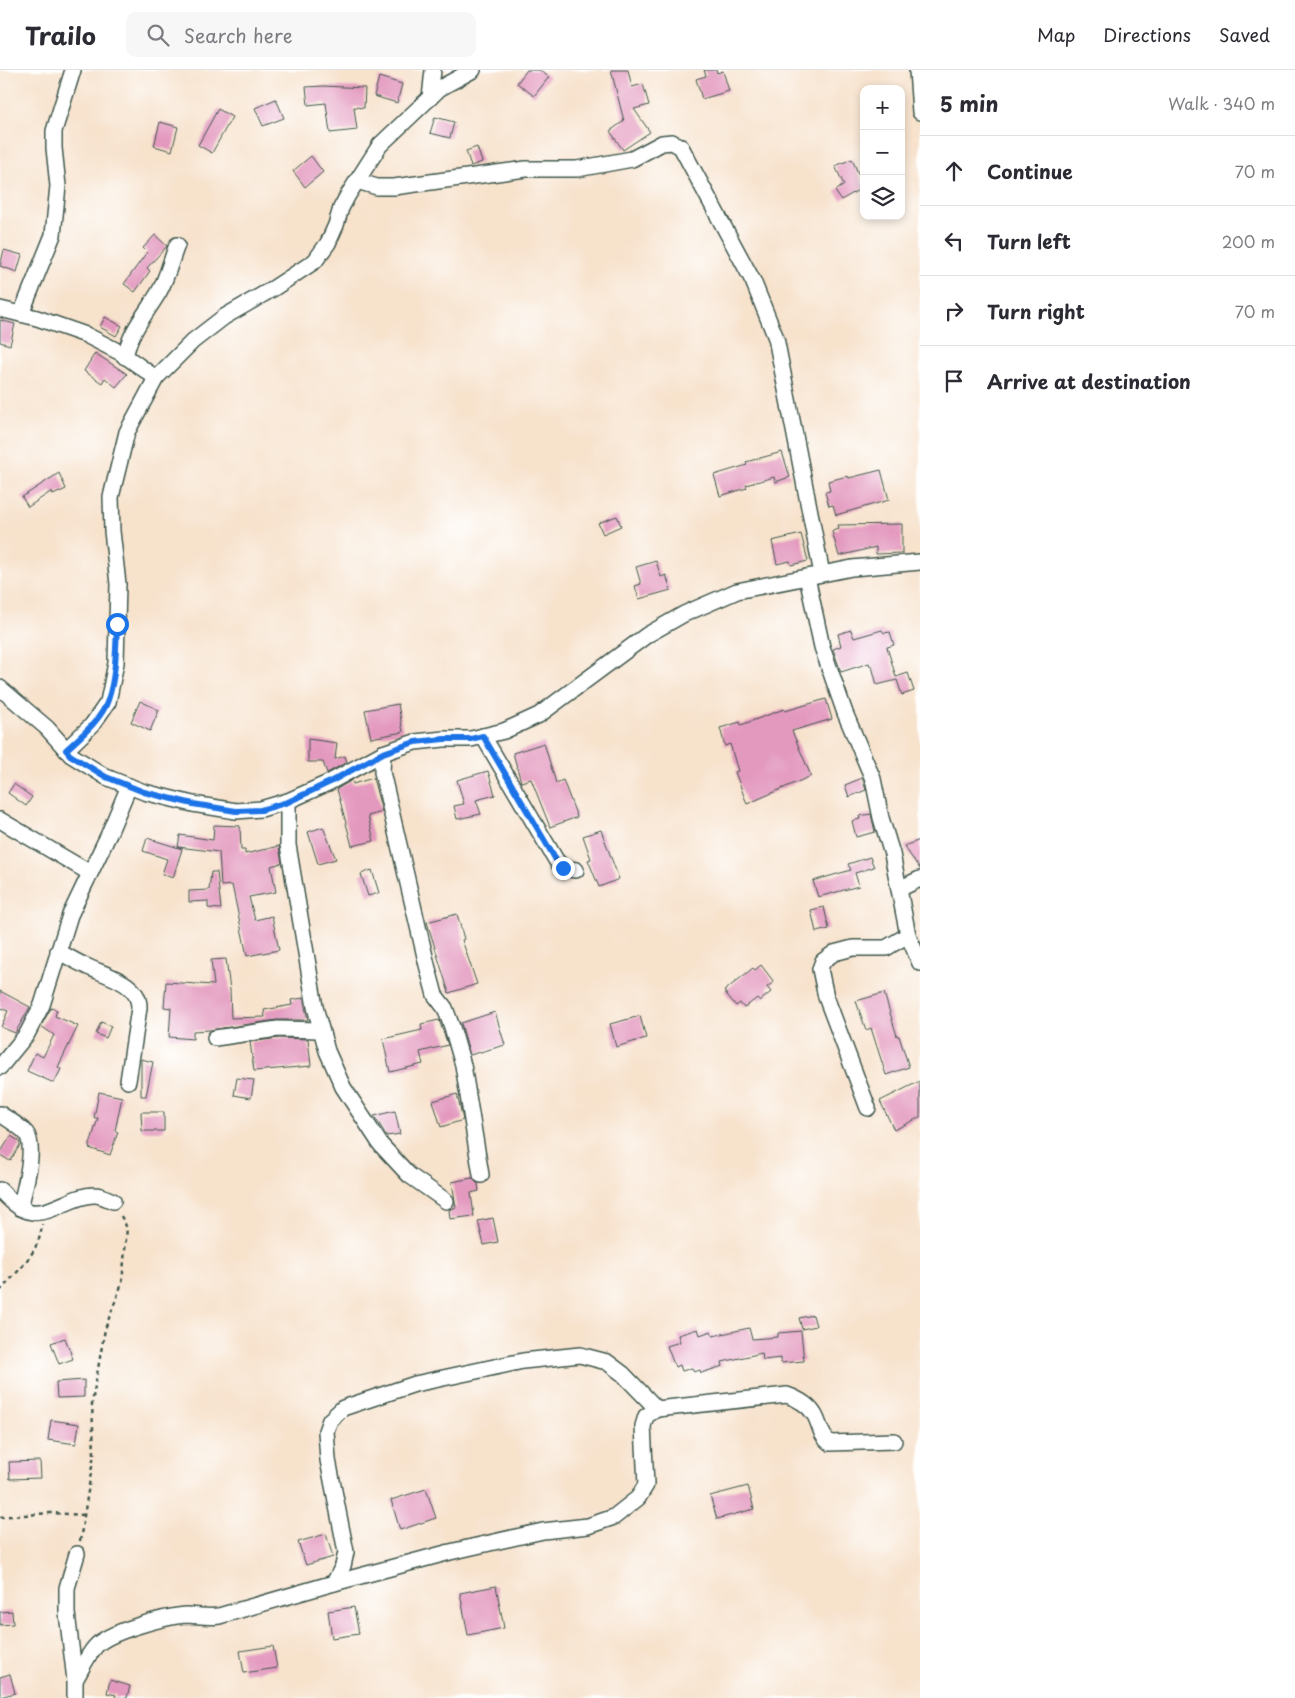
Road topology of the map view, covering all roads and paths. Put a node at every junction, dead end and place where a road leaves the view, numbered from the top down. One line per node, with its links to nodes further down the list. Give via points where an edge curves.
1 (73, 70): 10 (street, via 54,131 58,186 53,235)
2 (433, 70): 5 (street)
3 (473, 70): 5 (street, via 440,88)
4 (916, 70): 6 (street)
5 (430, 98): 7 (street, via 380,145)
6 (920, 112)
7 (357, 181): 12 (street, via 341,208 328,243 315,261 224,318 193,341); 14 (street, via 377,187 394,187 526,169 577,169 632,159 662,144 672,142 681,147 753,281 776,338)
8 (177, 245): 11 (street, via 160,291 134,328)
9 (0, 309): 10 (street)
10 (21, 314): 11 (street, via 86,335)
11 (125, 357): 12 (street)
12 (156, 378): 18 (street, via 127,432 111,496 118,584 116,663 108,702 92,725)
13 (920, 562): 14 (street)
14 (822, 574): 15 (street)
15 (807, 577): 17 (street, via 737,591 684,614 647,635 539,715 504,731); 26 (street, via 822,647 873,779)
16 (0, 688): 18 (street)
17 (483, 736): 19 (street, via 415,742); 23 (street, via 556,860 563,868)
18 (66, 750): 20 (street, via 106,777)
19 (383, 753): 21 (street); 36 (street, via 382,772 429,973 435,995 445,1008 463,1065)
20 (129, 786): 21 (street, via 193,804 236,811 261,810); 24 (street)
21 (288, 802): 30 (street, via 288,845)
22 (0, 820): 24 (street)
23 (576, 870)
24 (90, 873): 28 (street, via 70,915)
25 (920, 879): 26 (street)
26 (899, 888): 27 (street)
27 (908, 935): 29 (street); 34 (street, via 886,948 853,948 834,953 823,961 820,970 826,996)
28 (58, 951): 32 (street, via 42,1005 27,1034); 33 (street, via 122,981 134,992 139,1008)
29 (920, 964)
30 (321, 1030): 31 (street, via 278,1030); 39 (street, via 343,1086 381,1146 409,1175)
31 (215, 1038)
32 (0, 1066)
33 (128, 1082)
34 (868, 1108)
35 (0, 1114): 40 (street, via 26,1133 30,1141 28,1174)
36 (481, 1174)
37 (0, 1190): 40 (street)
38 (113, 1201): 41 (street, via 97,1195 84,1196); 45 (path, via 127,1228 125,1254 122,1283 105,1330 92,1402 94,1454)
39 (446, 1201)
40 (20, 1208): 41 (street)
41 (42, 1212): 42 (path, via 37,1245)
42 (0, 1291)
43 (657, 1409): 44 (street, via 787,1395 802,1401 814,1414 825,1440 830,1443); 48 (street, via 646,1416 643,1426 646,1485 638,1498 614,1517 588,1526 504,1539); 48 (street, via 607,1362 580,1355 523,1361 415,1384 343,1408 330,1420 326,1431 328,1460 346,1552)
44 (894, 1441)
45 (85, 1515): 46 (path, via 50,1513); 47 (path)
46 (0, 1517)
47 (77, 1554): 49 (street, via 67,1588)
48 (334, 1583): 49 (street, via 219,1616 166,1618 108,1636 95,1647)
49 (75, 1680): 50 (street)
50 (75, 1698)

